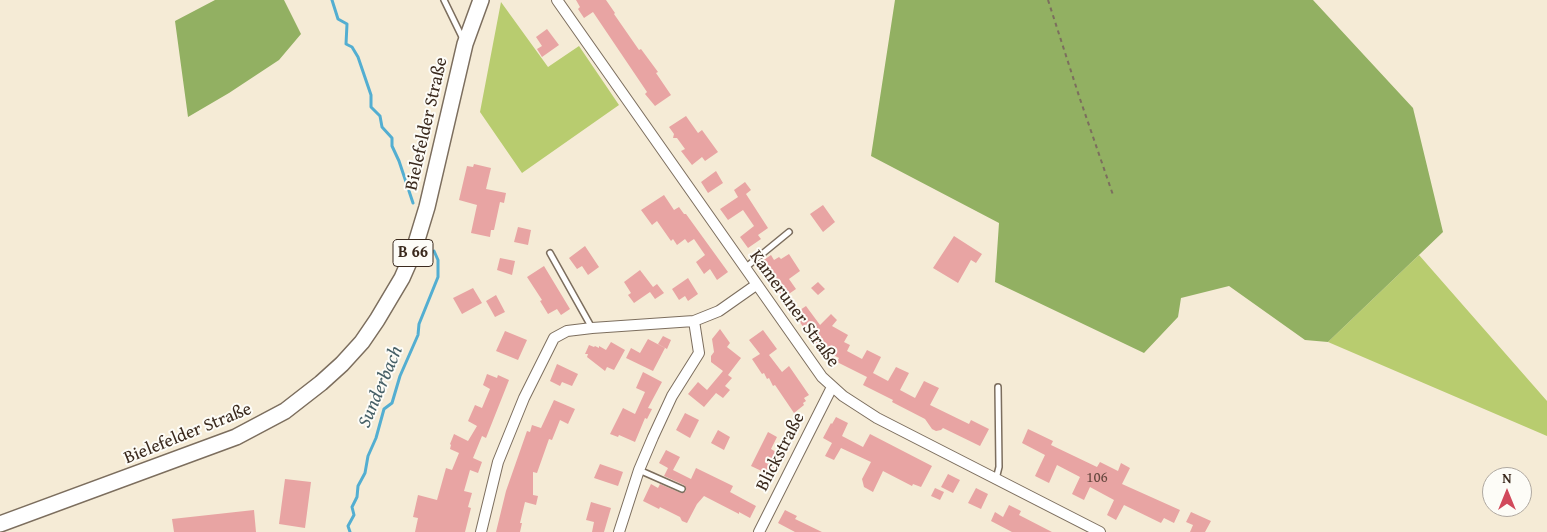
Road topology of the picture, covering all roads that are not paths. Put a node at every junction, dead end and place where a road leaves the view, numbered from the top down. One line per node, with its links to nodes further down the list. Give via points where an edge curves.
1 (444, 0): 4 (lane)
2 (481, 0): 4 (main road, Bielefelder Straße / B 66)
3 (556, 0): 7 (street, Kameruner Straße)
4 (465, 44): 16 (main road, Bielefelder Straße / B 66, via 413,253 391,299 342,364 285,411 236,438)
5 (789, 232): 7 (lane)
6 (550, 253): 10 (lane)
7 (744, 269): 8 (street, Kameruner Straße)
8 (756, 285): 9 (street, via 719,311); 11 (street, Kameruner Straße)
9 (694, 321): 10 (street); 13 (street, via 700,353 672,396)
10 (592, 328): 18 (street, via 567,331 554,338 524,398 498,462)
11 (832, 387): 14 (street, Kameruner Straße, via 877,418); 17 (street, Blickstraße)
12 (998, 388): 14 (lane, via 1000,467)
13 (639, 470): 15 (lane); 19 (street)
14 (996, 480): 20 (street, Kameruner Straße)
15 (682, 490)
16 (0, 524)
17 (762, 530)
18 (481, 532)
19 (619, 532)
20 (1100, 532)

